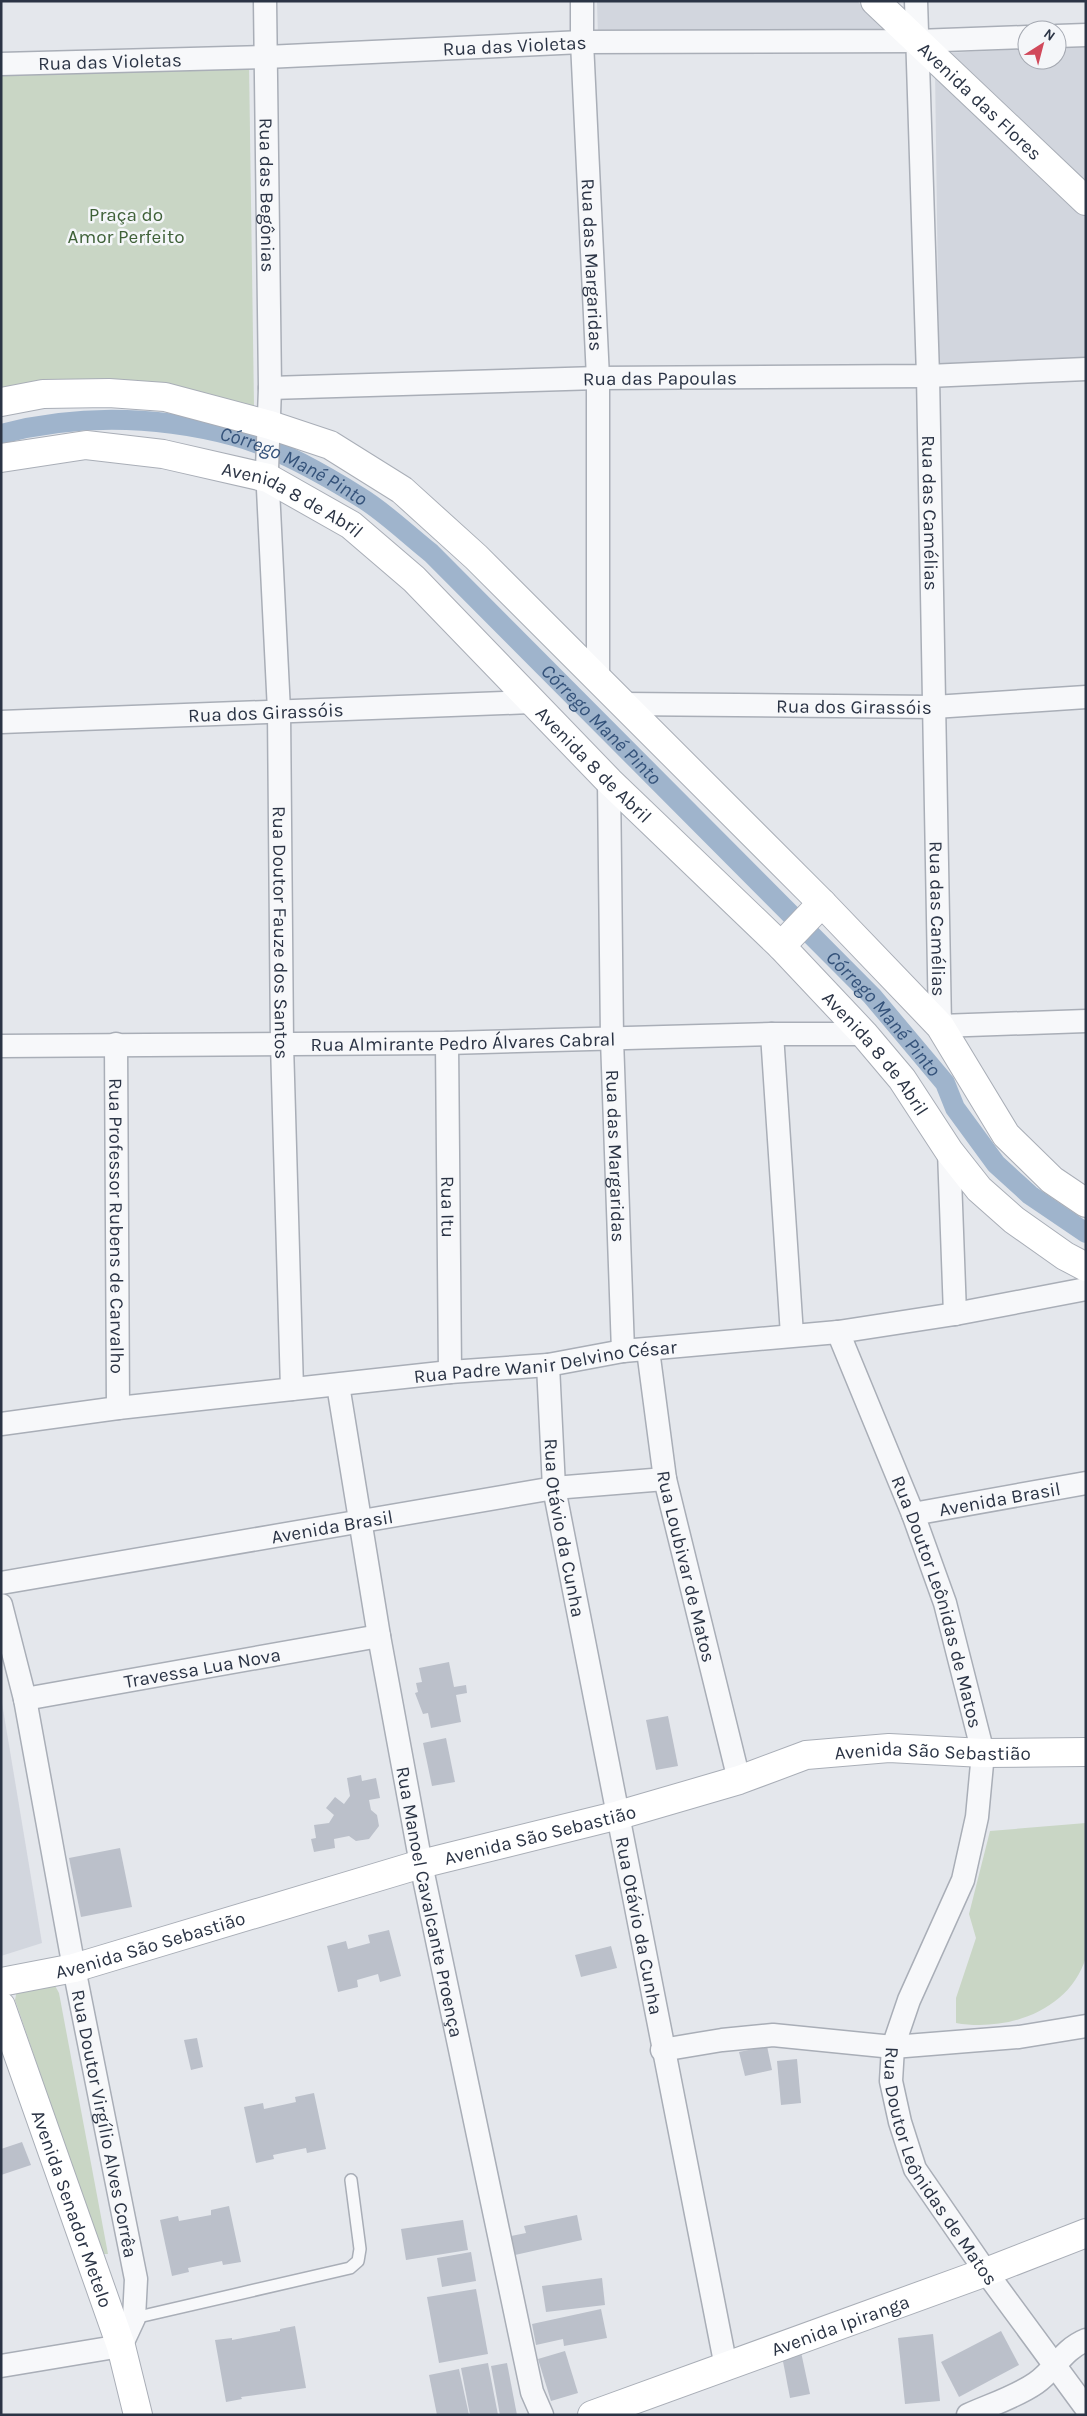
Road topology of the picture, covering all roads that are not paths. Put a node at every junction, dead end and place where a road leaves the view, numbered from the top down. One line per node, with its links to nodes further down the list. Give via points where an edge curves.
1 (266, 1): 10 (street, Rua das Begônias)
2 (582, 1): 9 (street, Rua das Margaridas)
3 (875, 1): 8 (main road, Avenida das Flores)
4 (916, 1): 8 (street, Rua das Camélias)
5 (1086, 35): 6 (street)
6 (1067, 36)
7 (1017, 37): 8 (street, Rua das Violetas)
8 (918, 41): 9 (street, Rua das Violetas); 12 (main road, Avenida das Flores); 14 (street, Rua das Camélias)
9 (582, 42): 10 (street, Rua das Violetas); 15 (street, Rua das Margaridas)
10 (266, 57): 11 (street, Rua das Violetas); 16 (street, Rua das Begônias)
11 (1, 64)
12 (1086, 201)
13 (1086, 369): 14 (street, Rua das Papoulas)
14 (928, 376): 15 (street, Rua das Papoulas); 25 (street, Rua das Camélias)
15 (598, 378): 16 (street, Rua das Papoulas); 21 (street, Rua das Margaridas)
16 (270, 388): 18 (street)
17 (1, 402): 18 (main road, via 42,394 109,393 165,397)
18 (270, 430): 20 (street, Rua Doutor Fauze dos Santos); 21 (main road, via 330,445 402,490 476,557)
19 (1, 458): 20 (main road, Avenida 8 de Abril, via 86,445 163,454)
20 (268, 474): 23 (main road, Avenida 8 de Abril, via 351,525 407,573); 26 (street, Rua Doutor Fauze dos Santos)
21 (598, 679): 24 (main road)
22 (1086, 697): 25 (street, Rua dos Girassóis)
23 (531, 702): 26 (street, Rua dos Girassóis); 28 (main road, Avenida 8 de Abril)
24 (623, 704): 25 (street, Rua dos Girassóis); 29 (main road)
25 (934, 707): 32 (street, Rua das Camélias)
26 (279, 711): 27 (street, Rua dos Girassóis); 38 (street, Rua Doutor Fauze dos Santos)
27 (1, 722)
28 (609, 781): 30 (main road, Avenida 8 de Abril); 35 (street, Rua das Margaridas)
29 (817, 908): 30 (main road); 32 (main road)
30 (788, 940): 34 (main road, Avenida 8 de Abril)
31 (1086, 1021): 32 (street)
32 (940, 1026): 41 (main road, via 1006,1135 1052,1180)
33 (772, 1034): 34 (street, Rua Almirante Pedro Álvares Cabral); 35 (street, Rua Almirante Pedro Álvares Cabral); 46 (street)
34 (864, 1034): 40 (main road, Avenida 8 de Abril, via 902,1079)
35 (612, 1039): 36 (street, Rua Almirante Pedro Álvares Cabral); 47 (street, Rua das Margaridas)
36 (447, 1043): 38 (street, Rua Almirante Pedro Álvares Cabral); 50 (street, Rua Itu)
37 (116, 1044): 38 (street, Rua Almirante Pedro Álvares Cabral); 39 (street, Rua Almirante Pedro Álvares Cabral); 53 (street, Rua Professor Rubens de Carvalho)
38 (282, 1044): 52 (street, Rua Doutor Fauze dos Santos)
39 (1, 1046)
40 (949, 1151): 42 (main road, Avenida 8 de Abril, via 979,1189 1014,1220); 44 (street)
41 (1086, 1203)
42 (1086, 1267)
43 (1086, 1289): 44 (street, Rua Padre Wanir Delvino César)
44 (956, 1314): 45 (street, Rua Padre Wanir Delvino César)
45 (838, 1332): 46 (street, Rua Padre Wanir Delvino César); 58 (street, Rua Doutor Leônidas de Matos)
46 (792, 1335): 48 (street, Rua Padre Wanir Delvino César)
47 (623, 1350): 48 (street, Rua Padre Wanir Delvino César); 49 (street, Rua Padre Wanir Delvino César)
48 (648, 1350): 55 (street, Rua Loubivar de Matos)
49 (548, 1365): 50 (street, Rua Padre Wanir Delvino César); 57 (street, Rua Otávio da Cunha)
50 (450, 1372): 51 (street, Rua Padre Wanir Delvino César)
51 (338, 1385): 52 (street, Rua Padre Wanir Delvino César); 59 (street, Rua Manoel Cavalcante Proença)
52 (292, 1389): 53 (street, Rua Padre Wanir Delvino César)
53 (118, 1408): 54 (street, Rua Padre Wanir Delvino César)
54 (1, 1424)
55 (665, 1479): 57 (street, Avenida Brasil); 66 (street, Rua Loubivar de Matos)
56 (1086, 1483): 58 (street, Avenida Brasil)
57 (554, 1488): 59 (street, Avenida Brasil); 67 (street, Rua Otávio da Cunha)
58 (913, 1514): 65 (street, Rua Doutor Leônidas de Matos, via 945,1603)
59 (362, 1520): 60 (street, Avenida Brasil); 62 (street, Rua Manoel Cavalcante Proença)
60 (1, 1583)
61 (1, 1605): 63 (street, Rua Doutor Virgílio Alves Corrêa)
62 (379, 1636): 63 (street, Travessa Lua Nova); 68 (street, Rua Manoel Cavalcante Proença)
63 (25, 1699): 69 (street, Rua Doutor Virgílio Alves Corrêa)
64 (1086, 1752): 65 (main road, Avenida São Sebastião)
65 (983, 1753): 66 (main road, Avenida São Sebastião, via 889,1748 806,1755); 73 (street, Rua Doutor Leônidas de Matos, via 977,1817 963,1880 909,2000)
66 (739, 1780): 67 (main road, Avenida São Sebastião)
67 (619, 1815): 68 (main road, Avenida São Sebastião); 74 (street, Rua Otávio da Cunha)
68 (421, 1864): 69 (main road, Avenida São Sebastião); 86 (street, Rua Manoel Cavalcante Proença, via 532,2392)
69 (74, 1968): 70 (main road, Avenida São Sebastião); 78 (street, Rua Doutor Virgílio Alves Corrêa, via 136,2279)
70 (1, 1982)
71 (1, 2006): 80 (main road, Avenida Senador Metelo)
72 (1086, 2026): 73 (street, via 1019,2037)
73 (893, 2047): 74 (street, via 773,2035); 77 (street, Rua Doutor Leônidas de Matos, via 892,2081 900,2122 915,2169)
74 (662, 2050): 83 (street, Rua Otávio da Cunha)
75 (352, 2180): 78 (lane, via 360,2249 358,2261 350,2268)
76 (1086, 2233): 77 (main road, Avenida Ipiranga)
77 (986, 2272): 82 (street, Rua Doutor Leônidas de Matos); 83 (main road, Avenida Ipiranga)
78 (134, 2318): 80 (street, Rua Doutor Virgílio Alves Corrêa)
79 (1086, 2340): 82 (street, via 1062,2355)
80 (121, 2346): 81 (street); 85 (main road, Avenida Senador Metelo)
81 (1, 2366)
82 (1054, 2366): 84 (street, Rua Doutor Leônidas de Matos); 88 (street, via 1030,2388)
83 (726, 2367): 87 (main road, Avenida Ipiranga)
84 (1086, 2408)
85 (138, 2415)
86 (542, 2415)
87 (592, 2415)
88 (968, 2415)

